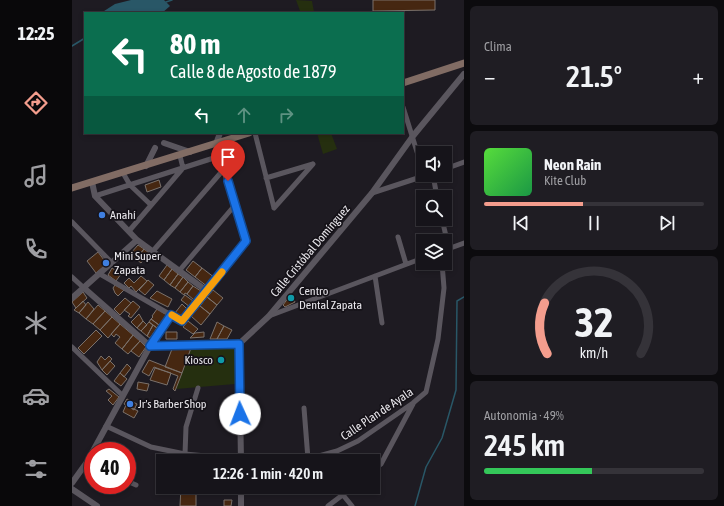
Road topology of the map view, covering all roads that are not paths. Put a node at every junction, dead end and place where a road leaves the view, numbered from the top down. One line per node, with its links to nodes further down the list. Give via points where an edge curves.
1 (464, 63): 3 (main road)
2 (464, 74): 8 (street, Calle Cristóbal Domínguez)
3 (404, 83)
4 (404, 110): 8 (street)
5 (220, 134): 10 (street)
6 (245, 134): 10 (main road)
7 (255, 134): 23 (street)
8 (413, 136): 11 (street); 27 (street, Calle Cristóbal Domínguez)
9 (164, 143): 13 (street)
10 (216, 144): 13 (main road); 15 (street)
11 (416, 146)
12 (155, 148): 17 (street)
13 (190, 152): 14 (main road)
14 (180, 156): 17 (main road); 19 (street)
15 (220, 156): 19 (street); 20 (street)
16 (464, 162): 18 (street)
17 (146, 166): 21 (main road)
18 (452, 166)
19 (183, 168): 25 (street); 29 (street)
20 (224, 169): 30 (street); 37 (street)
21 (123, 173): 24 (main road); 25 (street)
22 (416, 177): 27 (street)
23 (266, 178): 23 (street, via 274,208 313,164 286,172)
24 (92, 182): 26 (main road); 28 (street)
25 (130, 185): 28 (street); 29 (street)
26 (72, 188)
27 (372, 193): 50 (street, Calle Cristóbal Domínguez)
28 (94, 196): 32 (street)
29 (151, 205): 32 (street)
30 (235, 205): 42 (street); 47 (street, via 246,241)
31 (72, 222): 39 (street)
32 (129, 231): 34 (street)
33 (398, 237): 40 (street)
34 (137, 240): 37 (street); 39 (street)
35 (464, 243): 36 (street)
36 (452, 248)
37 (153, 251): 42 (street)
38 (416, 260): 40 (street)
39 (112, 263): 43 (street)
40 (406, 264): 44 (street)
41 (443, 270): 57 (street, Calle Plan de Ayala, via 444,288 438,339 426,392)
42 (179, 271): 47 (street)
43 (100, 274): 46 (street); 49 (street)
44 (375, 276): 50 (street); 51 (street)
45 (72, 277): 46 (street)
46 (84, 288): 48 (street); 53 (street)
47 (207, 291): 49 (street, via 182,321)
48 (72, 298)
49 (171, 315): 53 (street)
50 (269, 316): 52 (street, Calle Cristóbal Domínguez)
51 (382, 323)
52 (239, 344): 53 (street); 62 (street)
53 (150, 346): 56 (street)
54 (72, 347): 56 (street)
55 (198, 388): 61 (street, via 186,427)
56 (123, 396): 59 (street)
57 (413, 403): 64 (street, Calle Plan de Ayala, via 358,441); 66 (street)
58 (304, 408): 63 (street)
59 (106, 426): 60 (street); 61 (street, via 151,447)
60 (97, 442)
61 (185, 454)
62 (241, 454)
63 (308, 454)
64 (326, 454)
65 (84, 465): 67 (street)
66 (380, 465)
67 (72, 483)
68 (72, 489): 71 (street)
69 (241, 494): 72 (street)
70 (343, 495): 73 (street); 74 (street)
71 (97, 506)
72 (241, 506)
73 (328, 506)
74 (352, 506)

